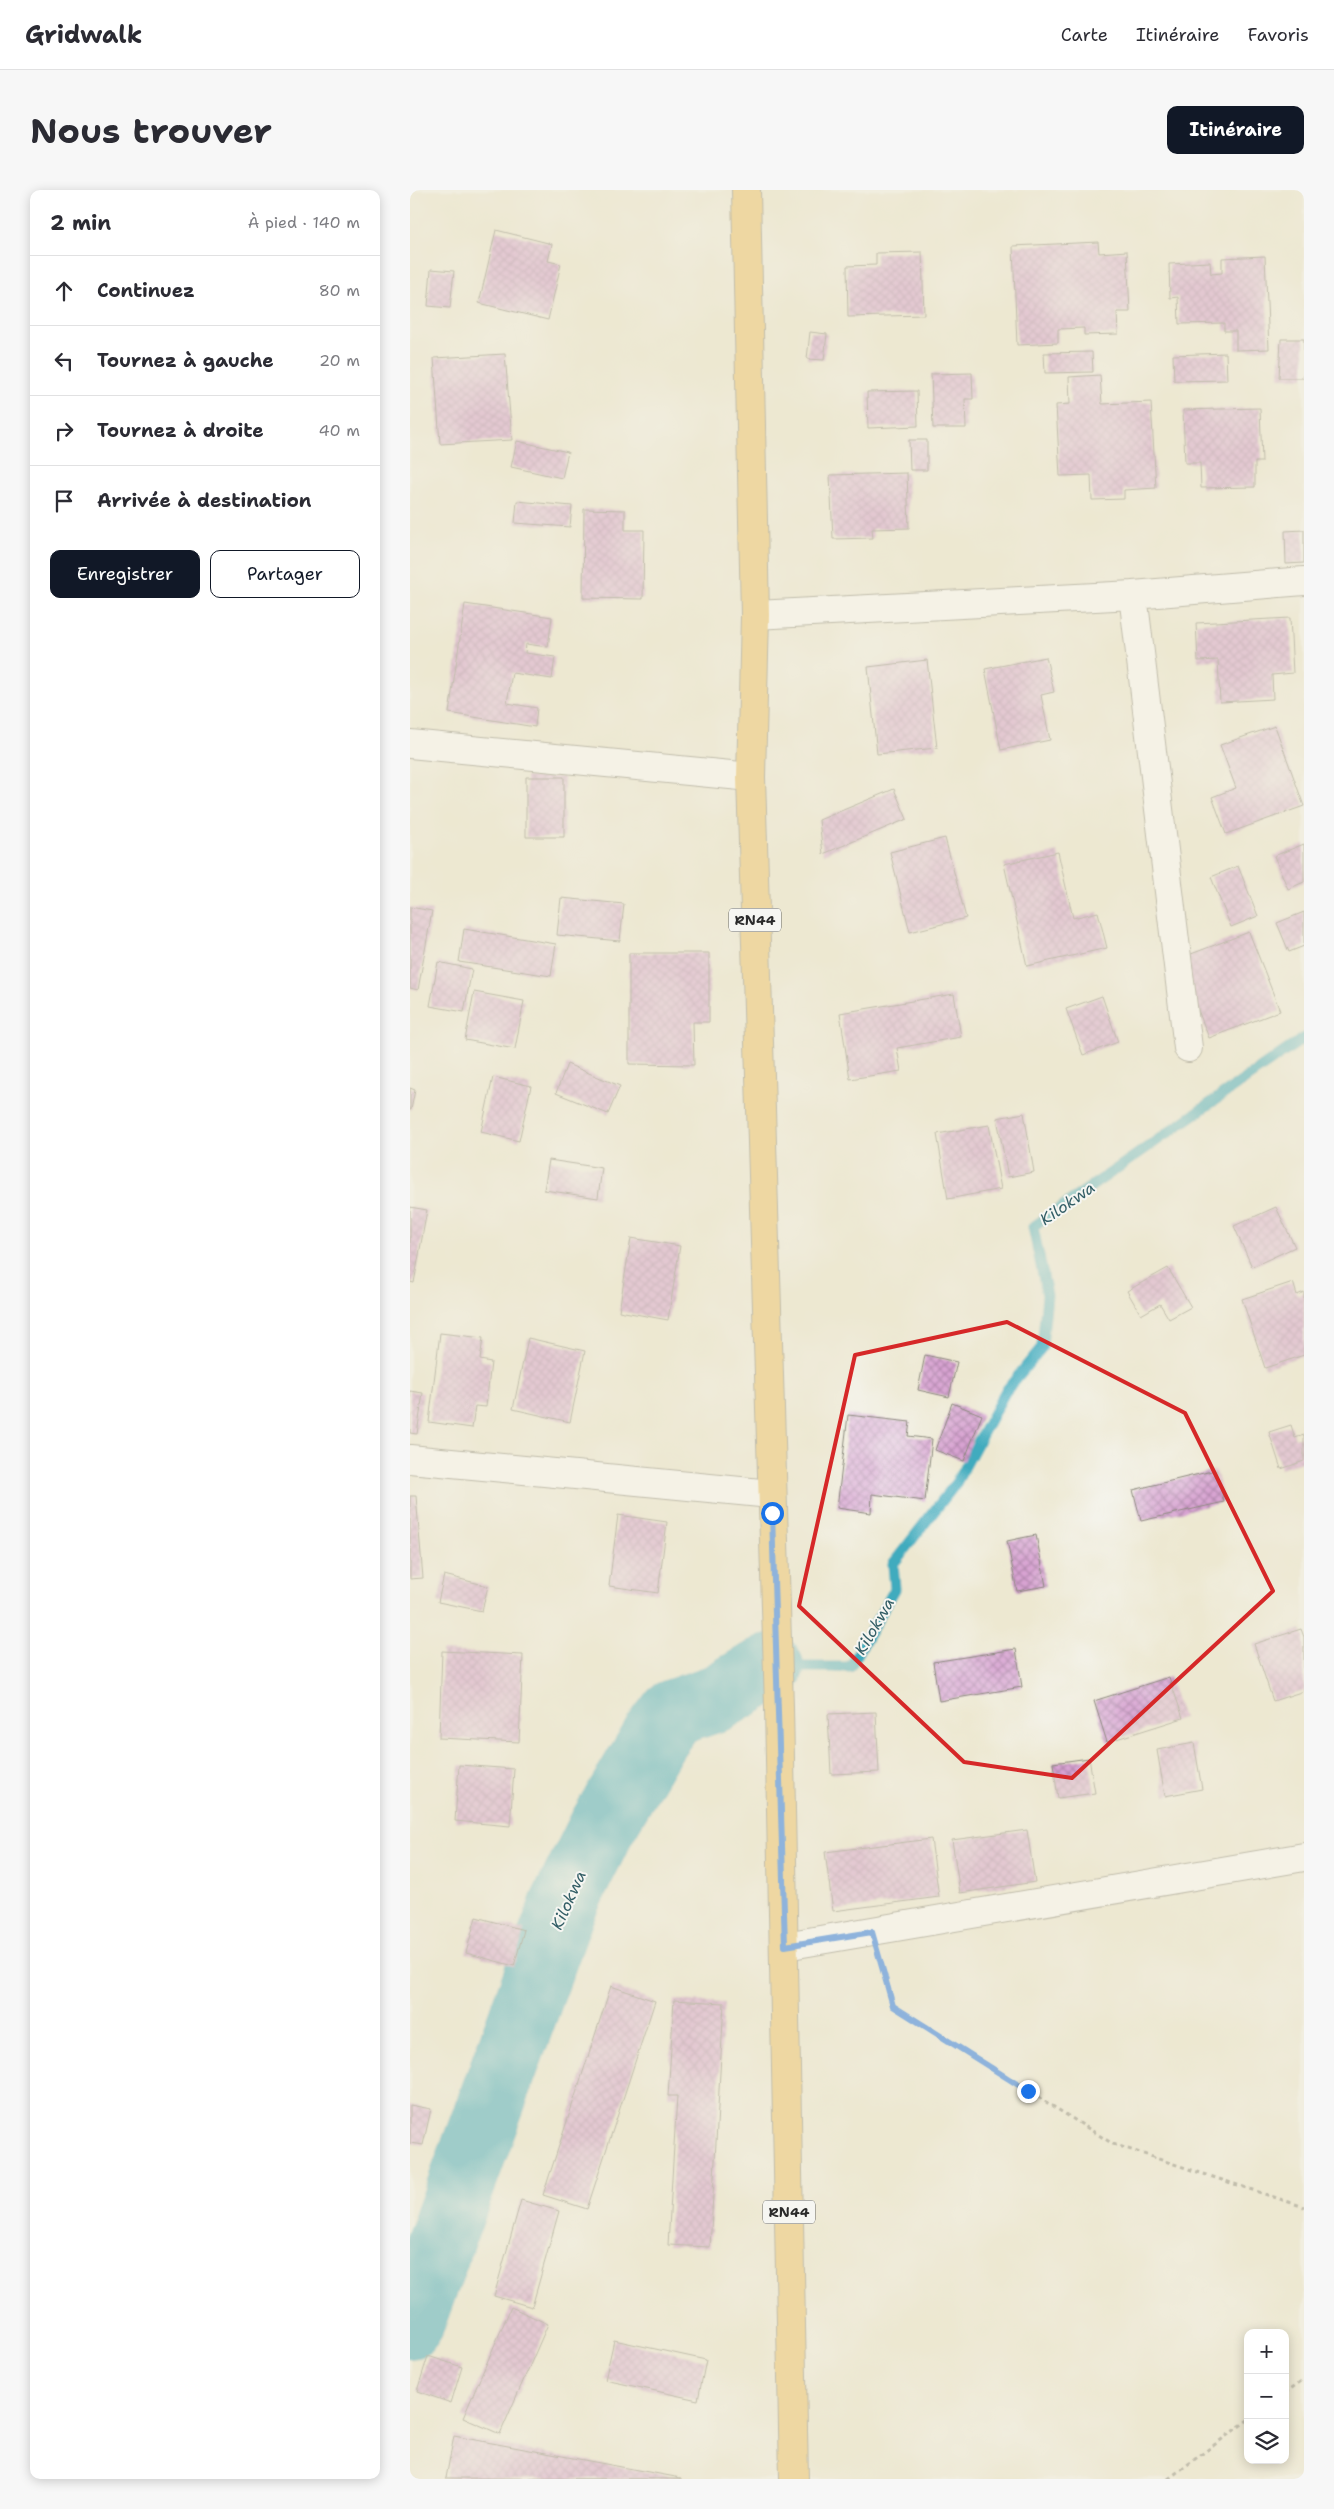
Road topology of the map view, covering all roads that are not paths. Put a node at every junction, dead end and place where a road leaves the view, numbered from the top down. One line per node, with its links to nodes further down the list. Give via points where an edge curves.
1 (746, 190): 4 (main road, RN44)
2 (1304, 581): 3 (street)
3 (1133, 594): 4 (street); 7 (street)
4 (755, 615): 6 (main road, RN44)
5 (410, 744): 6 (street)
6 (751, 777): 9 (main road, RN44)
7 (1188, 1048)
8 (410, 1459): 9 (street)
9 (771, 1494): 11 (main road, RN44)
10 (1304, 1857): 11 (street)
11 (785, 1946): 12 (main road, RN44)
12 (794, 2479)

